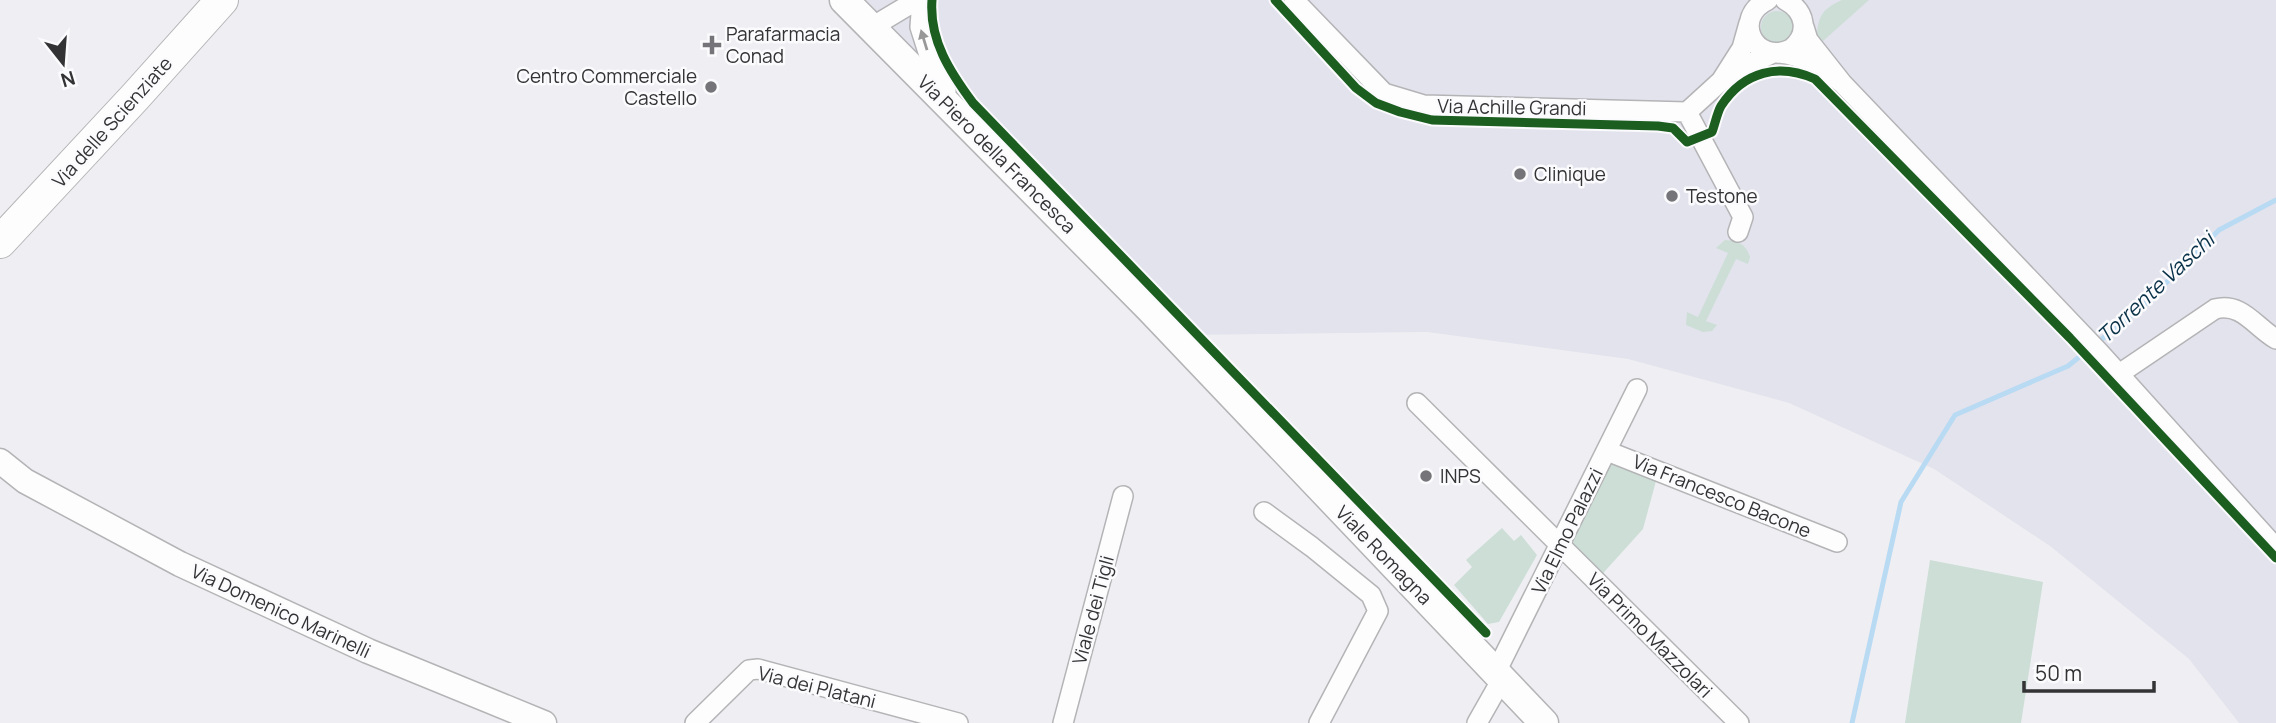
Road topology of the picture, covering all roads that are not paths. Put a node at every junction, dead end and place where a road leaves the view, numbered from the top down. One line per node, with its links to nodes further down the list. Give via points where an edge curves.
1 (222, 0): 18 (main road, Via delle Scienziate)
2 (844, 0): 10 (main road, Via Piero della Francesca)
3 (886, 0): 10 (street)
4 (916, 0): 10 (street)
5 (922, 0): 16 (street, one-way to 5, via 934,71 920,27)
6 (1294, 0): 15 (street, Via Achille Grandi, via 1384,93 1401,100 1424,105)
7 (1768, 0): 9 (street)
8 (1785, 0): 11 (street, via 1797,8)
9 (1749, 12): 12 (street, via 1752,40); 13 (street, via 1742,48)
10 (873, 27): 16 (main road, Via Piero della Francesca)
11 (1804, 27): 12 (street, via 1796,45); 14 (street, via 1814,48)
12 (1774, 53): 13 (street); 14 (street, via 1808,61)
13 (1721, 81): 15 (street)
14 (1842, 83): 20 (street)
15 (1687, 112): 17 (street, via 1743,217)
16 (963, 119): 21 (main road, Via Piero della Francesca)
17 (1738, 232)
18 (0, 242)
19 (2276, 339): 20 (street, via 2226,306)
20 (2119, 374): 32 (street)
21 (1224, 387): 33 (main road, Viale Romagna)
22 (1637, 389): 24 (street, Via Elmo Palazzi)
23 (1417, 403): 31 (street, Via Primo Mazzolari)
24 (1607, 451): 30 (street, Via Francesco Bacone); 31 (street, Via Elmo Palazzi)
25 (0, 461): 27 (street)
26 (0, 476): 27 (street)
27 (25, 481): 34 (street, Via Domenico Marinelli, via 205,576 368,651)
28 (1123, 496): 37 (street, Viale dei Tigli)
29 (1264, 512): 38 (street, Viale Romagna, via 1376,603 1378,611)
30 (1837, 542)
31 (1561, 546): 33 (street, Via Elmo Palazzi); 41 (street, Via Primo Mazzolari)
32 (2276, 548)
33 (1499, 676): 39 (street, Via Elmo Palazzi); 40 (main road, Viale Romagna)
34 (544, 723)
35 (695, 723): 36 (street, Via dei Platani, via 749,670 758,669)
36 (958, 723)
37 (1063, 723)
38 (1319, 723)
39 (1477, 723)
40 (1544, 723)
41 (1739, 723)

